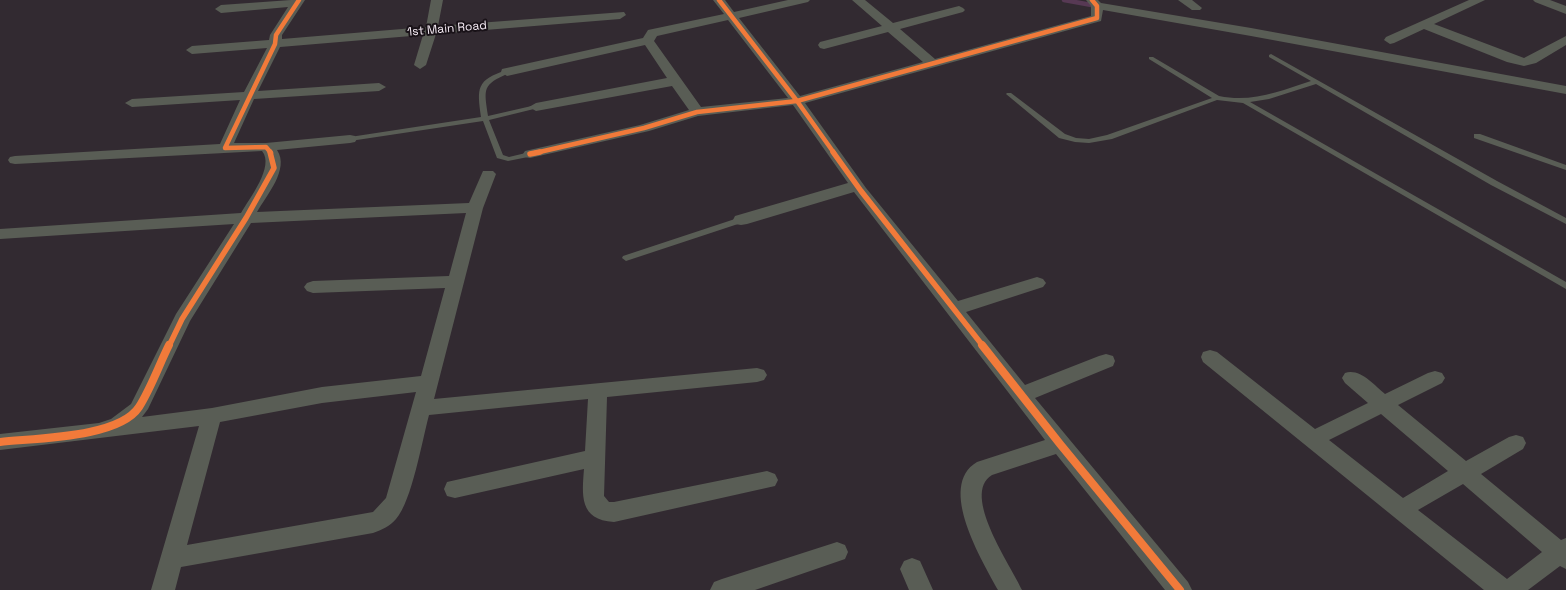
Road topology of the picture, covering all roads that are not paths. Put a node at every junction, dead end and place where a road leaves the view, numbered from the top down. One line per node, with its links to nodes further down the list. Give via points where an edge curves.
1 (437, 0): 18 (street)
2 (719, 0): 15 (street)
3 (804, 0): 15 (street)
4 (858, 0): 17 (street)
5 (1184, 0): 10 (street)
6 (1479, 0): 16 (street)
7 (1539, 0): 13 (street)
8 (298, 2): 11 (street); 22 (street, via 276,35)
9 (1095, 3): 27 (street, via 1097,18); 33 (street)
10 (1196, 8)
11 (221, 9)
12 (959, 10): 17 (street)
13 (1566, 10)
14 (620, 15): 18 (street, 1st Main Road)
15 (731, 16): 21 (street, via 652,33); 37 (street)
16 (1425, 25): 19 (street); 20 (street, via 1524,62)
17 (890, 28): 23 (street); 27 (street)
18 (431, 30): 22 (street, 1st Main Road); 28 (street)
19 (1390, 40)
20 (1566, 40)
21 (648, 41): 29 (street); 30 (street)
22 (275, 44): 24 (street, 1st Main Road); 35 (street)
23 (824, 45)
24 (192, 50)
25 (1271, 56): 31 (lane)
26 (1151, 58): 36 (lane)
27 (932, 62): 37 (street)
28 (420, 65)
29 (507, 72): 42 (lane, via 493,76 481,88)
30 (675, 81): 40 (street); 41 (street)
31 (1316, 82): 39 (lane); 55 (lane)
32 (379, 87): 35 (street)
33 (1566, 90)
34 (1009, 94): 36 (lane, via 1062,136 1089,141)
35 (249, 95): 38 (street); 46 (street)
36 (1217, 98): 39 (lane)
37 (797, 101): 41 (street); 51 (street)
38 (132, 103)
39 (1246, 103): 60 (lane)
40 (536, 107): 42 (lane)
41 (697, 112): 47 (street, via 644,128)
42 (485, 119): 44 (lane); 47 (lane, via 500,156 508,159)
43 (1477, 136): 49 (lane)
44 (350, 139): 45 (street)
45 (266, 147): 46 (street); 53 (street, via 272,154 274,168)
46 (225, 148): 48 (street)
47 (530, 154)
48 (15, 160)
49 (1566, 168)
50 (488, 174): 52 (street)
51 (856, 186): 54 (street); 62 (street)
52 (475, 208): 53 (street); 58 (street)
53 (246, 218): 56 (street); 74 (street, via 182,319 138,409 118,425)
54 (741, 220): 57 (lane)
55 (1566, 221)
56 (0, 234)
57 (626, 258)
58 (455, 282): 61 (street); 68 (street)
59 (1037, 283): 62 (street)
60 (1566, 286)
61 (313, 287)
62 (954, 310): 70 (street)
63 (1210, 357): 88 (street)
64 (1106, 362): 70 (street)
65 (757, 375): 69 (street)
66 (1352, 378): 71 (street)
67 (1434, 378): 71 (street)
68 (429, 383): 72 (street); 73 (street, via 322,395)
69 (598, 390): 72 (street); 79 (street)
70 (1021, 395): 78 (street)
71 (1383, 405): 75 (street); 80 (street)
72 (421, 408): 86 (street, via 396,500 383,518 373,523)
73 (212, 416): 74 (street); 86 (street)
74 (99, 431): 76 (street)
75 (1323, 434)
76 (0, 442)
77 (1516, 443): 80 (street)
78 (1060, 444): 92 (street, via 981,470 972,483 971,500 976,524); 93 (street)
79 (595, 458): 81 (street, via 593,498 606,512); 82 (street)
80 (1463, 472): 83 (street); 85 (street)
81 (767, 480)
82 (455, 489)
83 (1411, 503)
84 (838, 552): 90 (street)
85 (1564, 553): 88 (street)
86 (172, 558): 89 (street)
87 (912, 569): 91 (street)
88 (1509, 588)
89 (163, 590)
90 (722, 590)
91 (921, 590)
92 (1010, 590)
93 (1180, 590)

